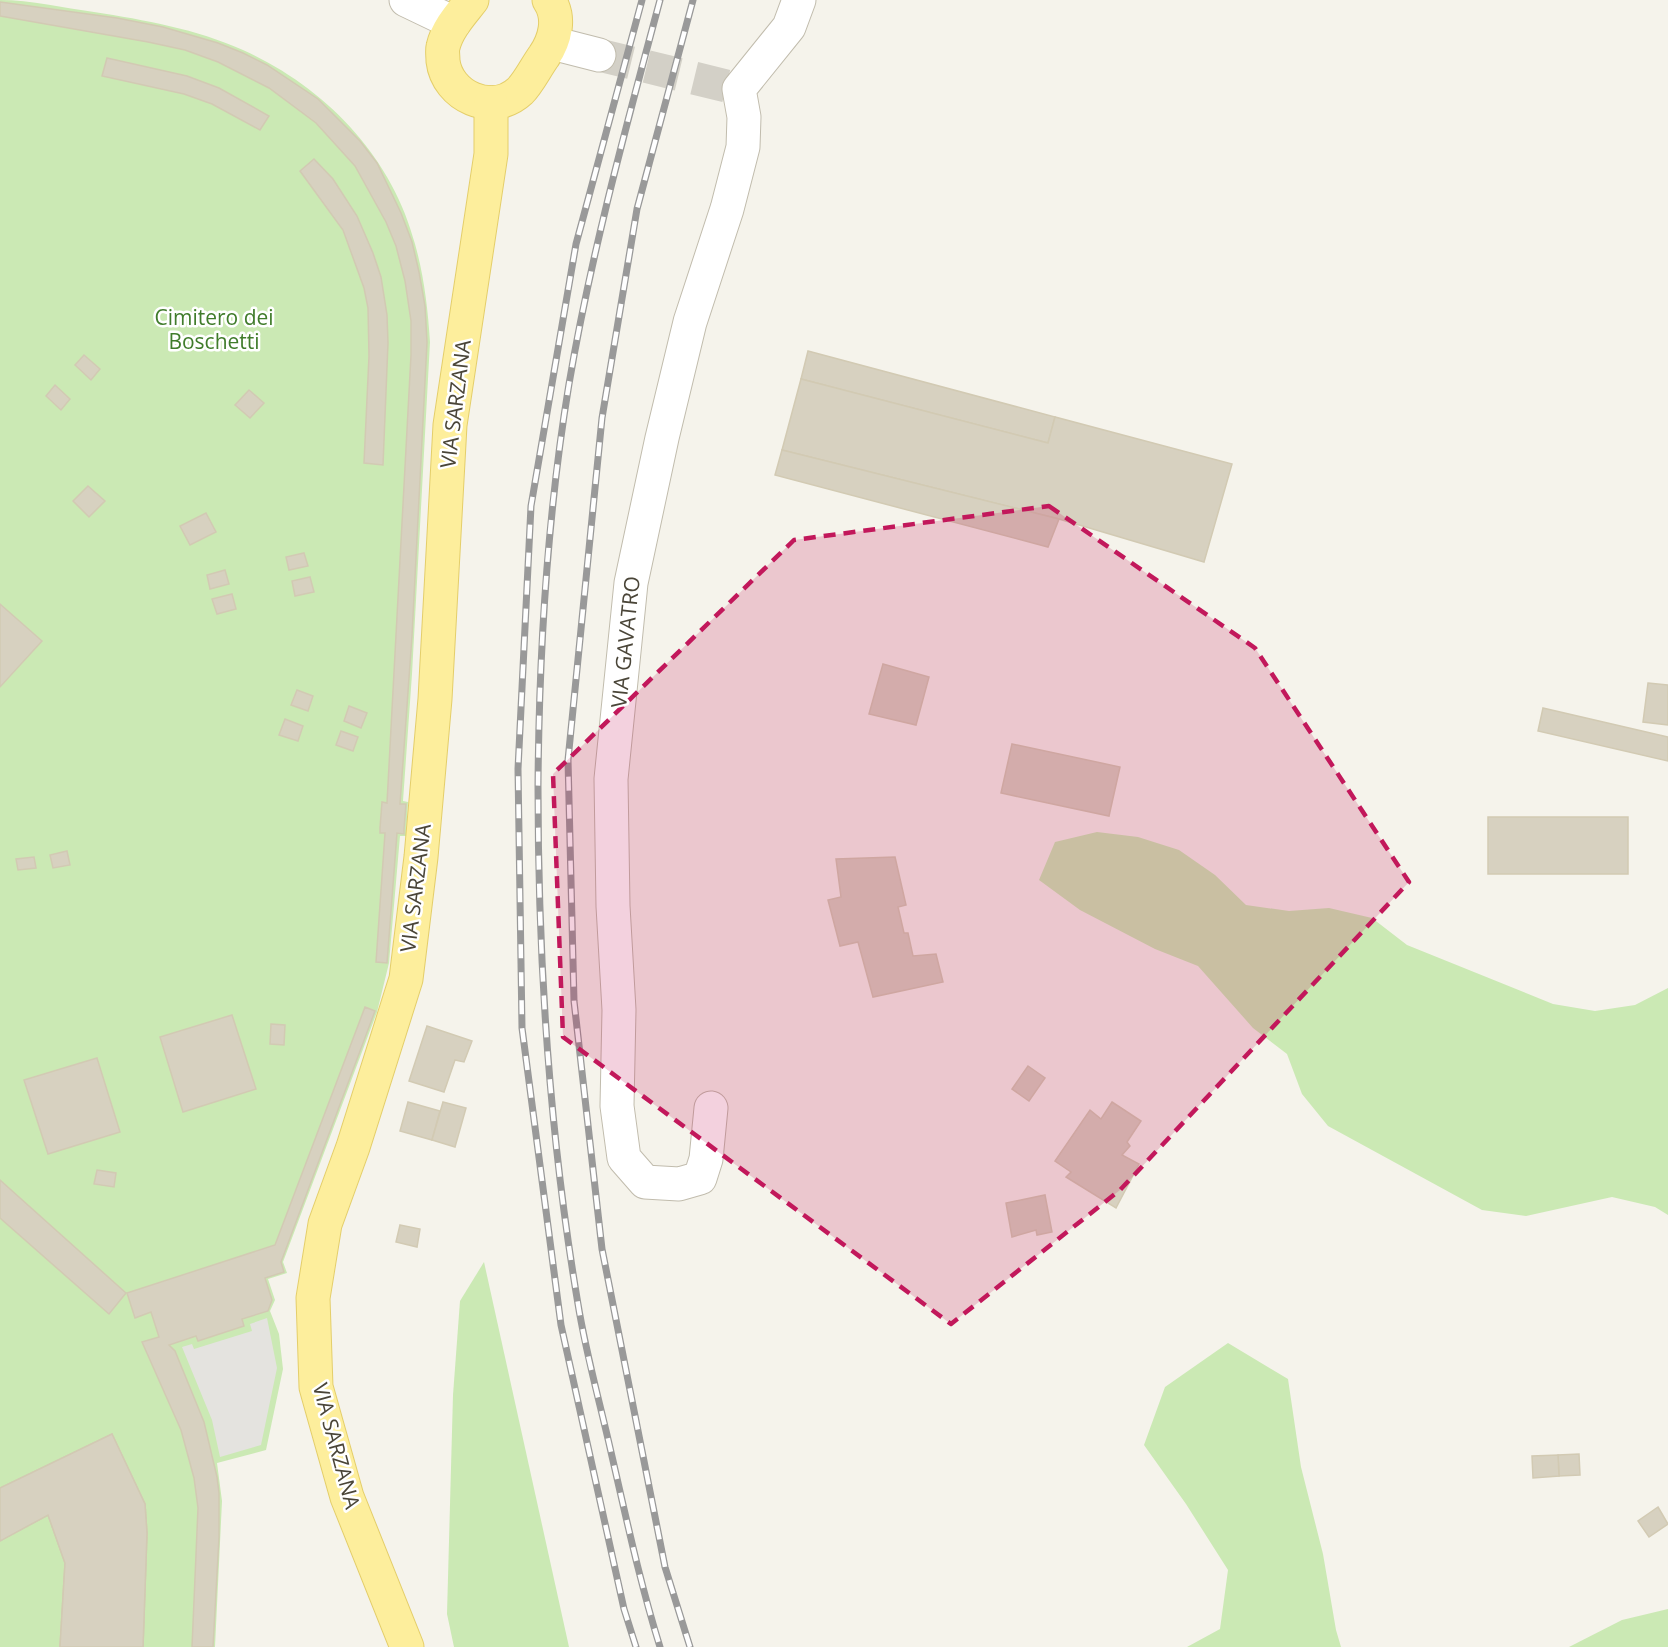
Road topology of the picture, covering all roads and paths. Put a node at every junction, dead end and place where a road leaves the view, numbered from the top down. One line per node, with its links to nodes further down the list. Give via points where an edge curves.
1 (406, 0): 4 (street)
2 (549, 0): 5 (main road, via 556,26)
3 (799, 0): 8 (street, VIA GAVATRO, via 789,27 739,89 744,117 743,147 690,322 631,583 611,778 619,1010 617,1106 624,1158 645,1182 679,1184 700,1178)
4 (463, 11): 7 (main road, via 442,48 445,72 462,94)
5 (552, 43): 6 (street); 7 (main road, via 520,90 508,99)
6 (599, 55)
7 (491, 103): 9 (main road, VIA SARZANA, via 491,154 450,425 435,699 406,979 325,1224 313,1298 316,1387 347,1497)
8 (711, 1108)
9 (407, 1647)

